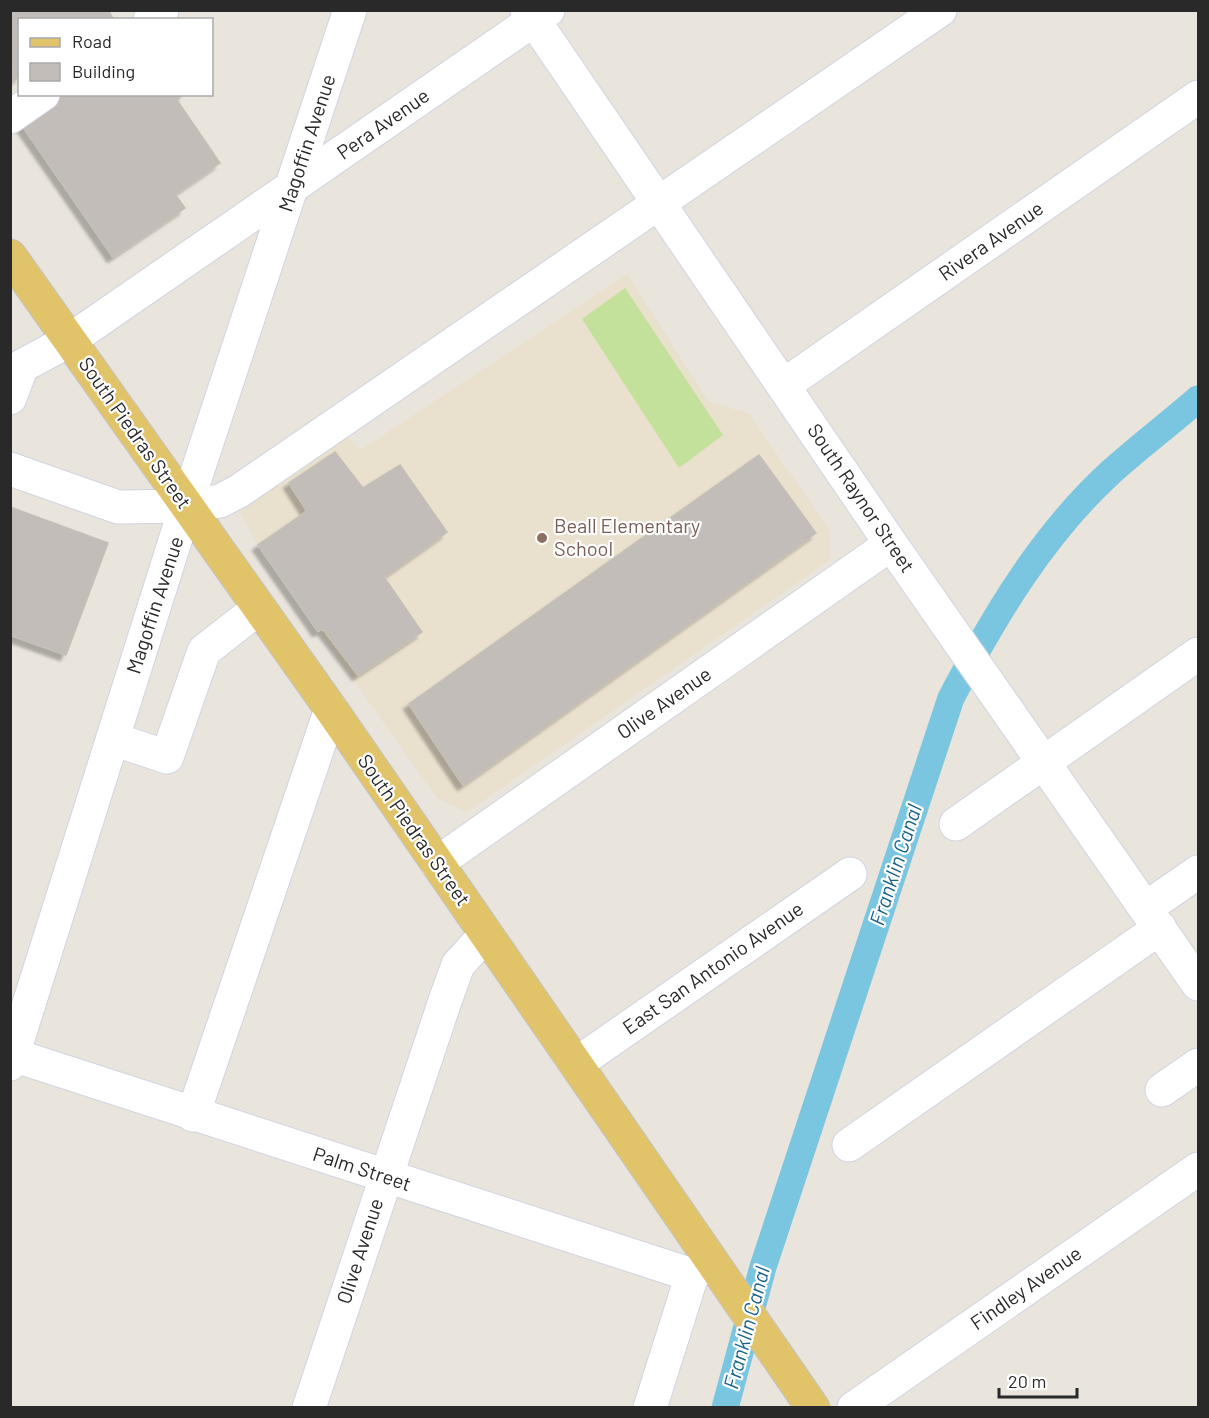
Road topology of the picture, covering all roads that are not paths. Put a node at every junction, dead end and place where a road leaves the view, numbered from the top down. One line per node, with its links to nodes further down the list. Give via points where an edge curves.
1 (351, 10): 7 (street, Magoffin Avenue)
2 (940, 10): 8 (street)
3 (536, 14): 7 (street, Pera Avenue); 8 (street, South Raynor Street)
4 (40, 96): 6 (street)
5 (1198, 97): 11 (street, Rivera Avenue)
6 (10, 117)
7 (293, 186): 10 (street, Pera Avenue); 14 (street, Magoffin Avenue)
8 (660, 204): 11 (street, South Raynor Street); 14 (street, via 239,491 220,501)
9 (10, 256): 10 (main road, South Piedras Street)
10 (70, 340): 12 (street, Pera Avenue, via 22,366); 14 (main road, South Piedras Street)
11 (784, 385): 15 (street, South Raynor Street)
12 (10, 398)
13 (10, 469): 14 (street, via 118,507)
14 (186, 506): 16 (main road, South Piedras Street); 19 (street, Magoffin Avenue)
15 (891, 544): 20 (street, South Raynor Street); 22 (street, Olive Avenue)
16 (259, 608): 18 (main road, South Piedras Street); 19 (street, via 204,651 167,757)
17 (1198, 654): 20 (street)
18 (330, 709): 22 (main road, South Piedras Street); 32 (street)
19 (113, 739): 28 (street, Magoffin Avenue)
20 (1045, 761): 21 (street); 25 (street, South Raynor Street)
21 (956, 824)
22 (437, 863): 26 (main road, South Piedras Street)
23 (1198, 872): 25 (street)
24 (850, 874): 29 (street, East San Antonio Avenue)
25 (1153, 918): 27 (street, South Raynor Street); 33 (street)
26 (486, 934): 29 (main road, South Piedras Street); 35 (street, Olive Avenue, via 458,965)
27 (1198, 984)
28 (12, 1058): 32 (street, Palm Street)
29 (576, 1064): 36 (main road, South Piedras Street)
30 (1198, 1065): 31 (street)
31 (1162, 1090)
32 (193, 1115): 35 (street, Palm Street)
33 (849, 1145)
34 (1198, 1169): 40 (street, Findley Avenue)
35 (385, 1176): 36 (street, Palm Street); 37 (street, Olive Avenue)
36 (701, 1269): 38 (street); 39 (main road, South Piedras Street, via 732,1291)
37 (309, 1407)
38 (650, 1407)
39 (813, 1407)
40 (854, 1407)

